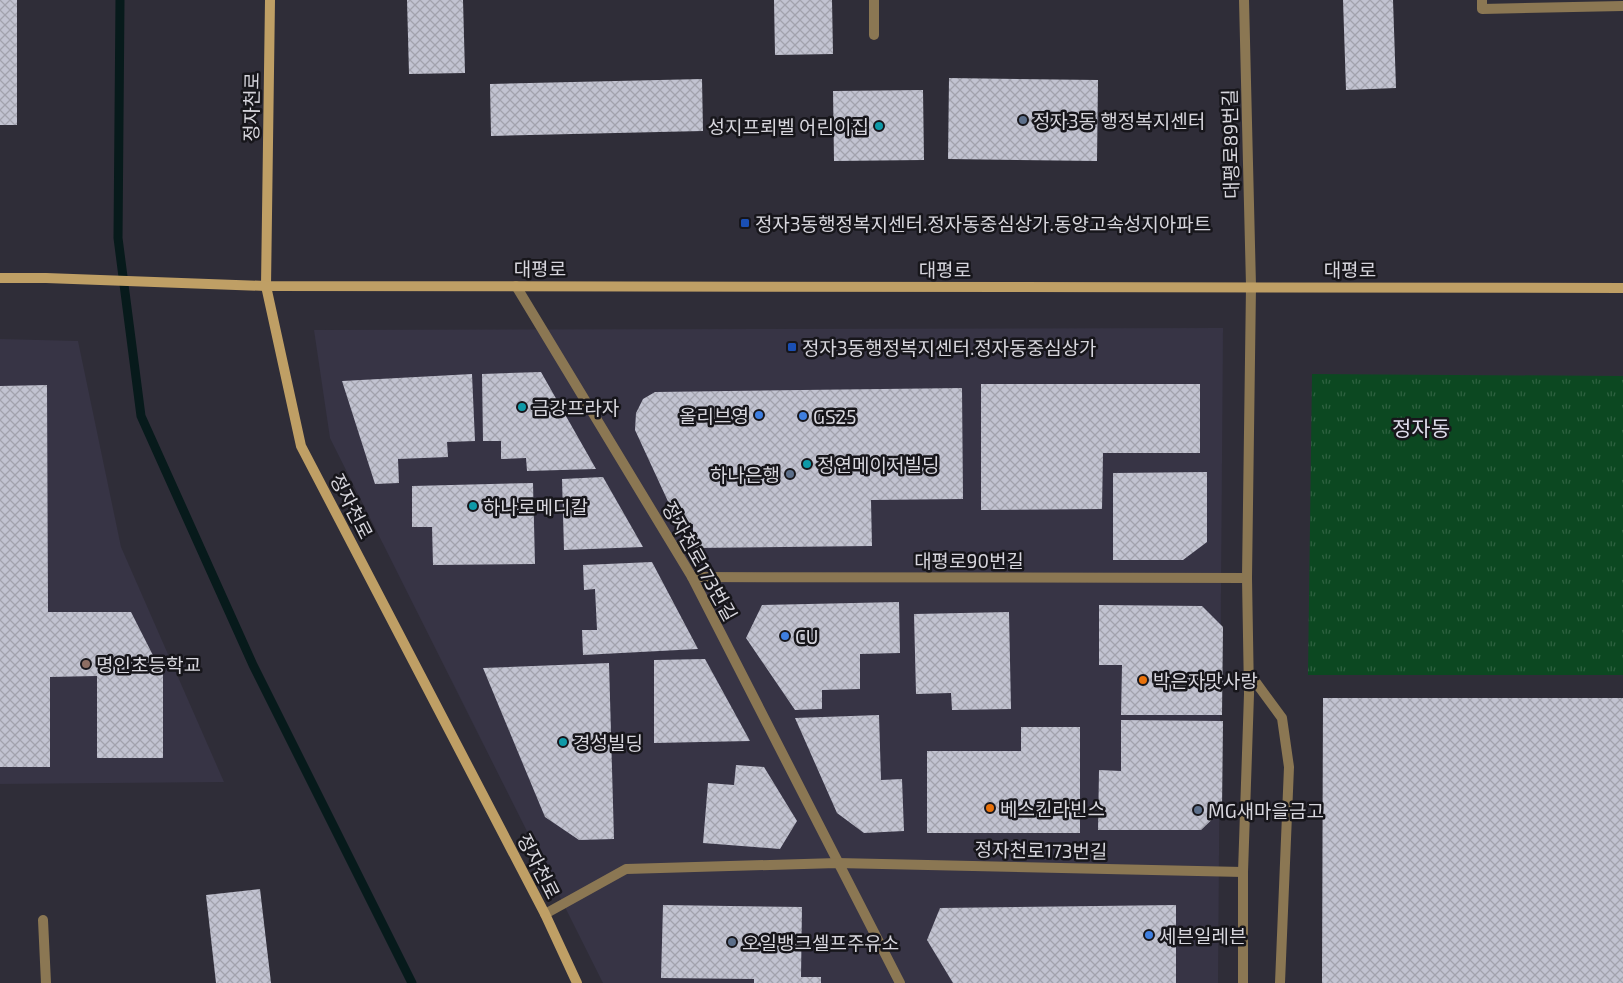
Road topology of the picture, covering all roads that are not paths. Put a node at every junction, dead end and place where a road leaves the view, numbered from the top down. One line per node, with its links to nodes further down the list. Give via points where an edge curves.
1 (270, 0): 8 (street, 정자천로)
2 (874, 0): 6 (street)
3 (1244, 0): 10 (street, 대평로89번길)
4 (1482, 0): 5 (street, via 1482,9)
5 (1623, 6)
6 (874, 35)
7 (0, 278): 8 (street, 대평로)
8 (266, 286): 9 (street, 대평로); 17 (street, 정자천로, via 301,446)
9 (516, 286): 10 (street, 대평로); 12 (street, 정자천로173번길)
10 (1251, 286): 11 (street, 대평로); 13 (street)
11 (1623, 288)
12 (692, 577): 13 (street, 대평로90번길); 15 (street, 정자천로173번길)
13 (1247, 578): 14 (street)
14 (1249, 673): 16 (street); 23 (street, via 1282,718 1289,767)
15 (837, 863): 16 (street, 정자천로173번길); 17 (street, 정자천로173번길, via 626,869); 21 (street, 정자천로173번길)
16 (1243, 872): 22 (street)
17 (544, 914): 20 (street, 정자천로)
18 (44, 920): 19 (street)
19 (46, 983)
20 (577, 983)
21 (900, 983)
22 (1243, 983)
23 (1280, 983)

